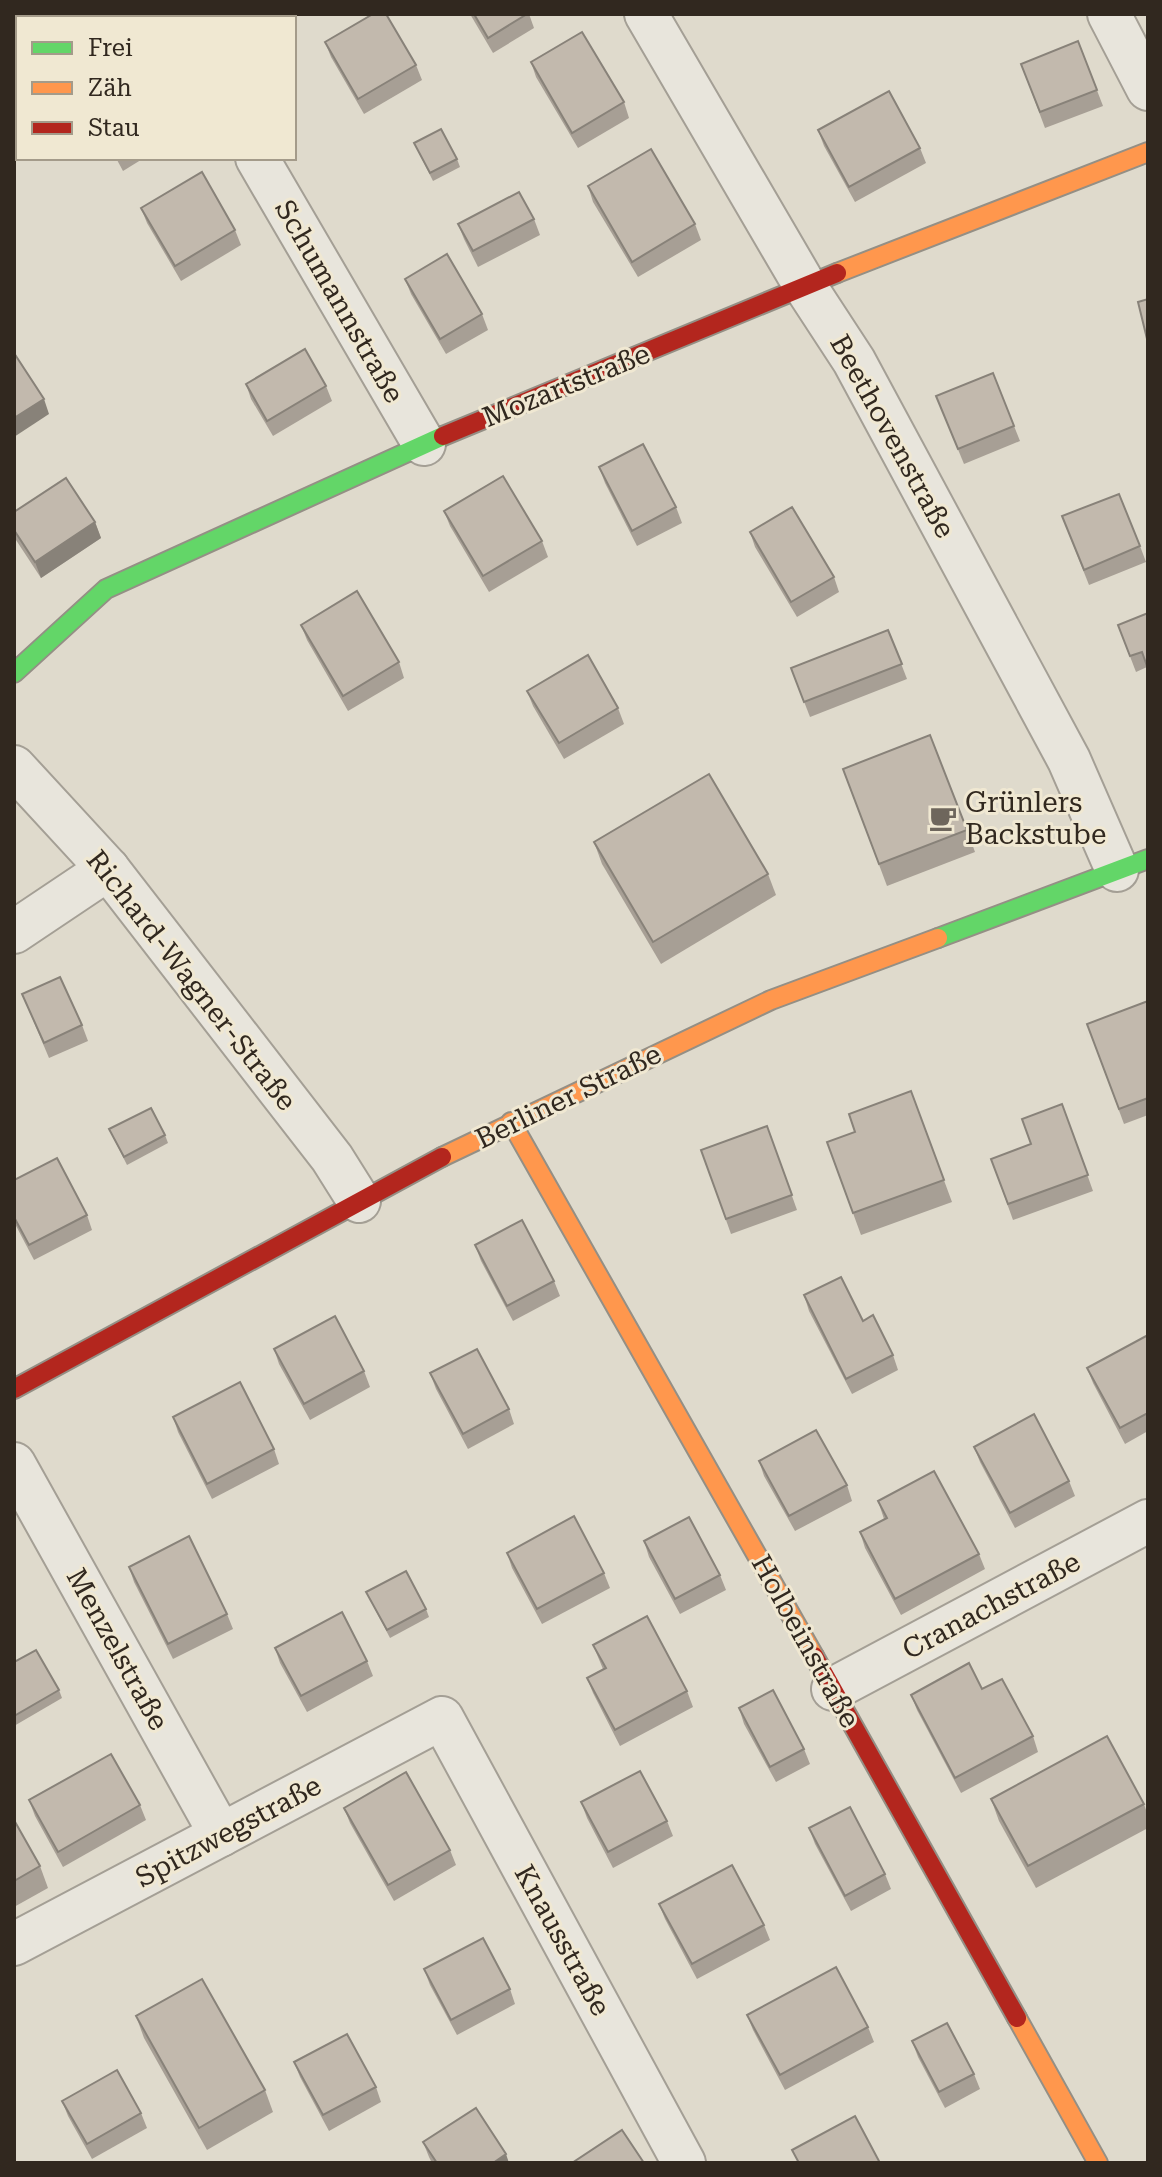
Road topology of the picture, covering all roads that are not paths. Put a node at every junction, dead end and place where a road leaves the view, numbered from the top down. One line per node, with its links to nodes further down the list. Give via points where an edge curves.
1 (646, 14): 6 (street, Beethovenstraße)
2 (1109, 14): 3 (street)
3 (1148, 89)
4 (1148, 152): 6 (street, Mozartstraße)
5 (258, 160): 7 (street, Schumannstraße)
6 (805, 286): 7 (street, Mozartstraße); 10 (street, Beethovenstraße, via 854,361 1069,760)
7 (424, 444): 8 (street, Mozartstraße, via 106,589)
8 (14, 673)
9 (14, 767): 11 (street, Richard-Wagner-Straße)
10 (1133, 865): 13 (street, Berliner Straße, via 771,1000)
11 (108, 869): 12 (street); 14 (street, Richard-Wagner-Straße, via 332,1158)
12 (14, 932)
13 (511, 1122): 14 (street, Berliner Straße); 18 (street, Holbeinstraße)
14 (359, 1201): 15 (street, Berliner Straße)
15 (14, 1389)
16 (14, 1464): 20 (street, Menzelstraße)
17 (1148, 1521): 18 (street, Cranachstraße)
18 (833, 1689): 23 (street, Holbeinstraße)
19 (442, 1718): 20 (street, Spitzwegstraße); 22 (street, Knausstraße)
20 (221, 1835): 21 (street, Spitzwegstraße)
21 (14, 1944)
22 (684, 2163)
23 (1098, 2163)

